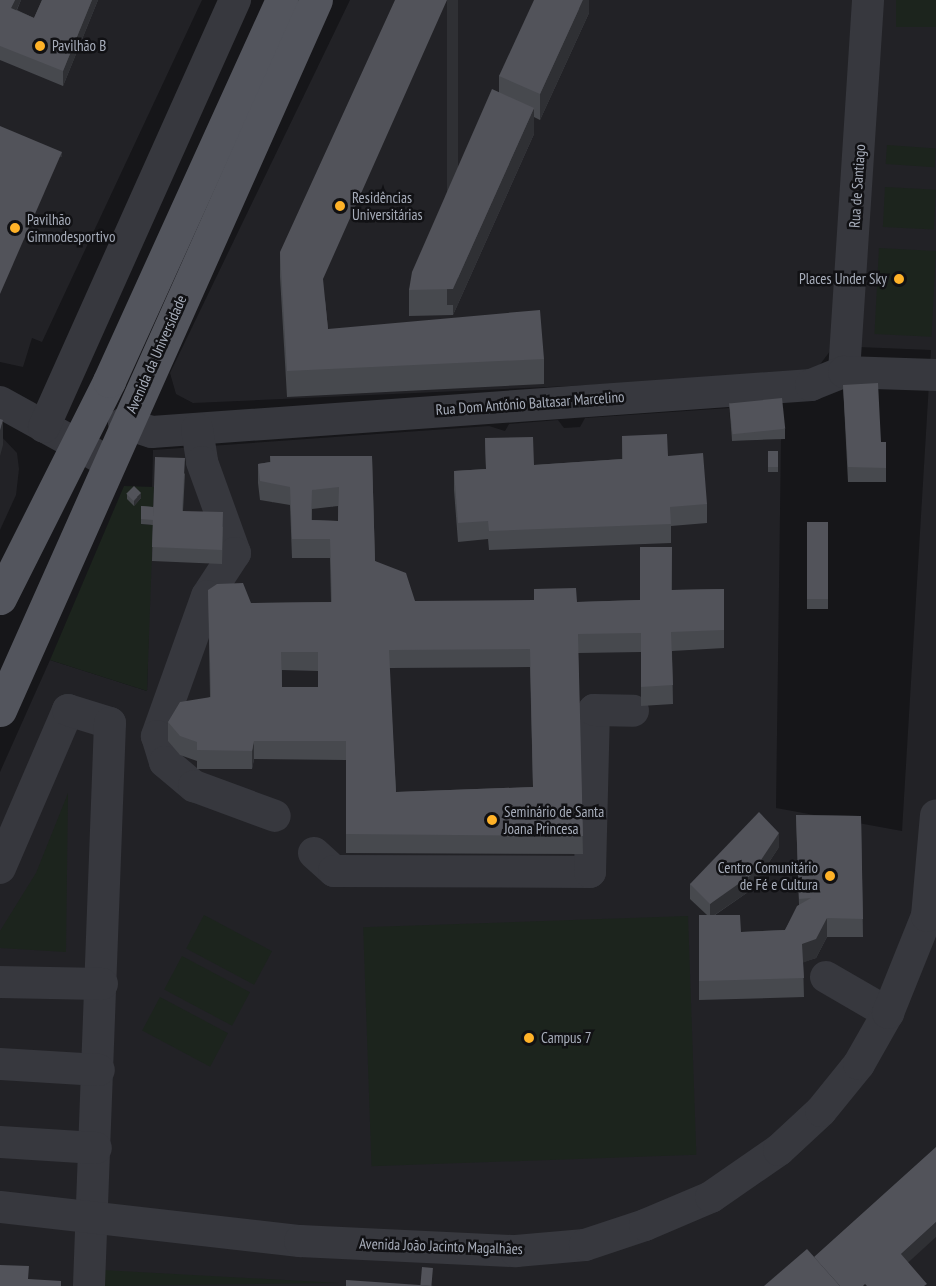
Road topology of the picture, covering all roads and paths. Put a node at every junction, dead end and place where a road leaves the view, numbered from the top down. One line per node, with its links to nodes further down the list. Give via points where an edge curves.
1 (235, 0): 9 (street)
2 (282, 0): 11 (main road, Avenida da Universidade)
3 (316, 0): 8 (main road, Avenida da Universidade)
4 (868, 0): 5 (street, Rua de Santiago)
5 (844, 372): 6 (street, Rua Dom António Baltasar Marcelino); 10 (street, Rua Dom António Baltasar Marcelino, via 811,384)
6 (936, 375)
7 (0, 402): 9 (street)
8 (124, 423): 10 (street, Rua Dom António Baltasar Marcelino, via 152,432); 12 (main road, Avenida da Universidade)
9 (44, 427): 11 (street)
10 (197, 429): 17 (street, via 202,462 235,553 207,596 158,736 165,762 194,786)
11 (78, 447): 12 (street); 13 (main road, Avenida da Universidade)
12 (107, 461): 14 (main road, Avenida da Universidade)
13 (0, 598)
14 (0, 710)
15 (633, 711): 18 (street, via 594,710 590,872 334,871)
16 (936, 815): 23 (street, Avenida João Jacinto Magalhães, via 927,916)
17 (275, 816)
18 (314, 854)
19 (0, 868): 22 (street, via 68,710 110,723)
20 (826, 977): 23 (street)
21 (0, 982): 22 (street)
22 (102, 984): 25 (street)
23 (888, 1012): 29 (street, Avenida João Jacinto Magalhães, via 852,1072 779,1150 711,1197 585,1245 516,1251 300,1241)
24 (0, 1064): 25 (street)
25 (99, 1070): 27 (street)
26 (0, 1142): 27 (street)
27 (96, 1148): 29 (street)
28 (0, 1207): 29 (street, Avenida João Jacinto Magalhães, via 64,1211)
29 (94, 1220): 30 (street, Avenida João Jacinto Magalhães, via 63,1230); 31 (street)
30 (0, 1227)
31 (89, 1286)

